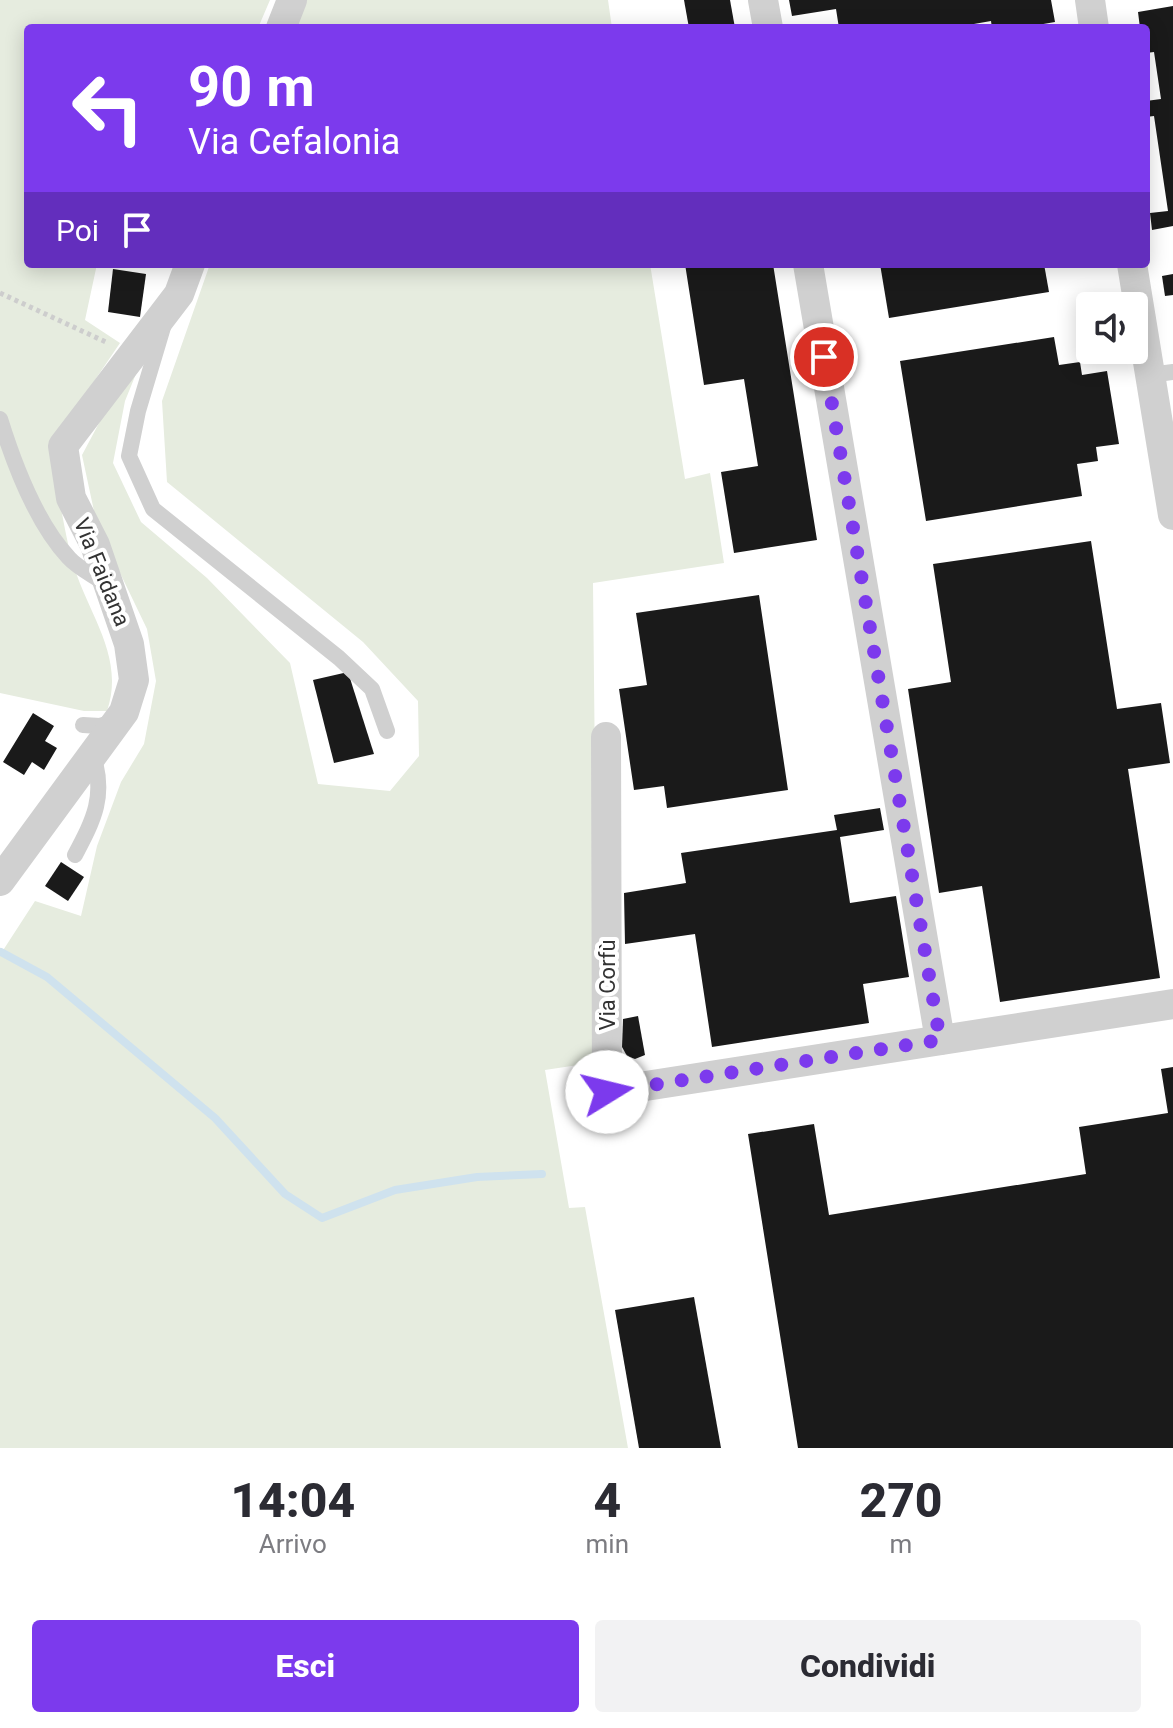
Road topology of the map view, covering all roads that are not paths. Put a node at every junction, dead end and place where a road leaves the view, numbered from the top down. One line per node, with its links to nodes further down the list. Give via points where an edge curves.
1 (292, 0): 4 (street)
2 (763, 0): 5 (street)
3 (1090, 0): 6 (street)
4 (283, 24)
5 (767, 24)
6 (1093, 24)
7 (189, 268): 10 (street, Via Faidana)
8 (809, 268): 23 (street)
9 (1133, 268): 11 (street)
10 (168, 307): 14 (street, Via Faidana, via 63,446 71,498); 17 (lane, via 129,456 153,509 372,689)
11 (1162, 373): 13 (street)
12 (0, 419): 14 (lane, via 39,514 68,558)
13 (1173, 515)
14 (109, 586): 15 (street, Via Faidana, via 129,644 134,680)
15 (118, 720): 16 (lane); 19 (street, Via Faidana)
16 (83, 725)
17 (387, 731)
18 (606, 737): 23 (street, Via Corfù, via 607,1092)
19 (93, 755): 20 (lane, via 100,776 96,816); 21 (street, Via Faidana)
20 (75, 855)
21 (0, 881)
22 (1173, 1004): 23 (street, Via Corfù)
23 (940, 1040)

